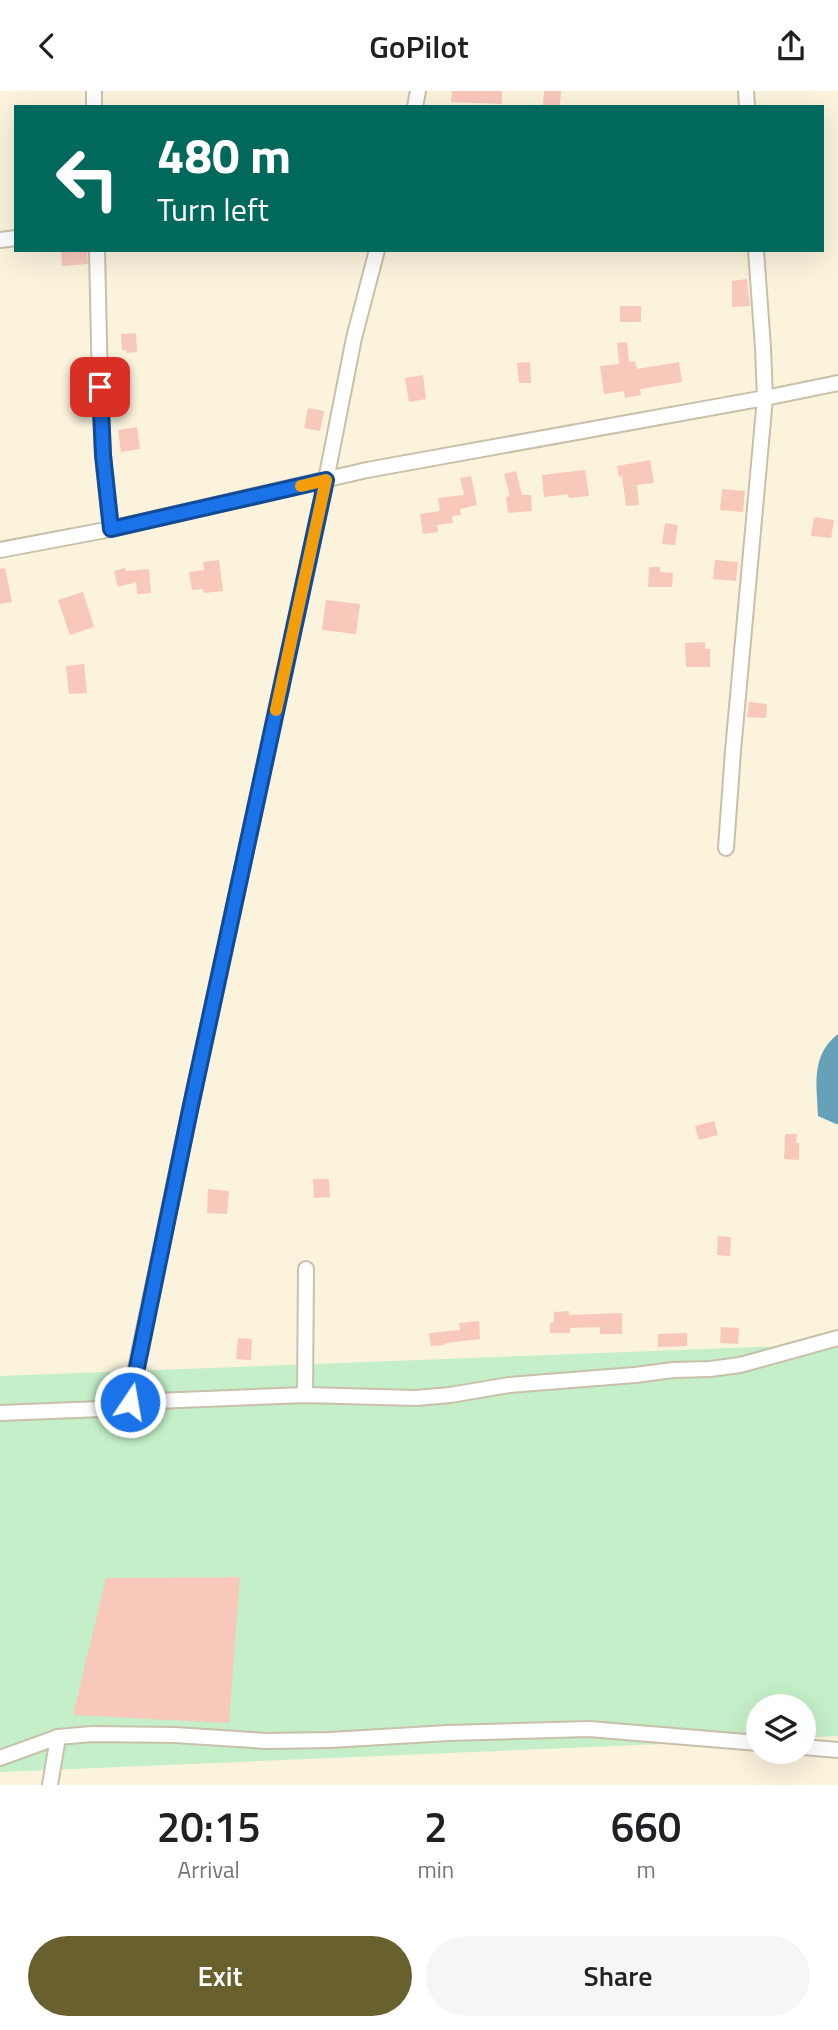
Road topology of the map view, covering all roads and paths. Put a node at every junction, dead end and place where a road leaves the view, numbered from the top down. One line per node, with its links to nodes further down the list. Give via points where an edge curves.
1 (97, 252): 7 (street, via 100,401)
2 (376, 252): 6 (street)
3 (756, 252): 5 (street)
4 (838, 383): 5 (street)
5 (765, 398): 6 (street); 9 (street)
6 (326, 480): 7 (street); 13 (street)
7 (111, 529): 8 (street)
8 (0, 550)
9 (726, 848)
10 (306, 1269): 12 (street)
11 (838, 1338): 12 (street, via 710,1369 509,1385 427,1397)
12 (305, 1395): 13 (street)
13 (130, 1402): 14 (street, via 127,1408)
14 (0, 1413)
15 (58, 1737): 16 (street, via 148,1735 267,1741 589,1729); 19 (street); 20 (street)
16 (746, 1742)
17 (816, 1748): 18 (street)
18 (838, 1750)
19 (0, 1758)
20 (50, 1785)

